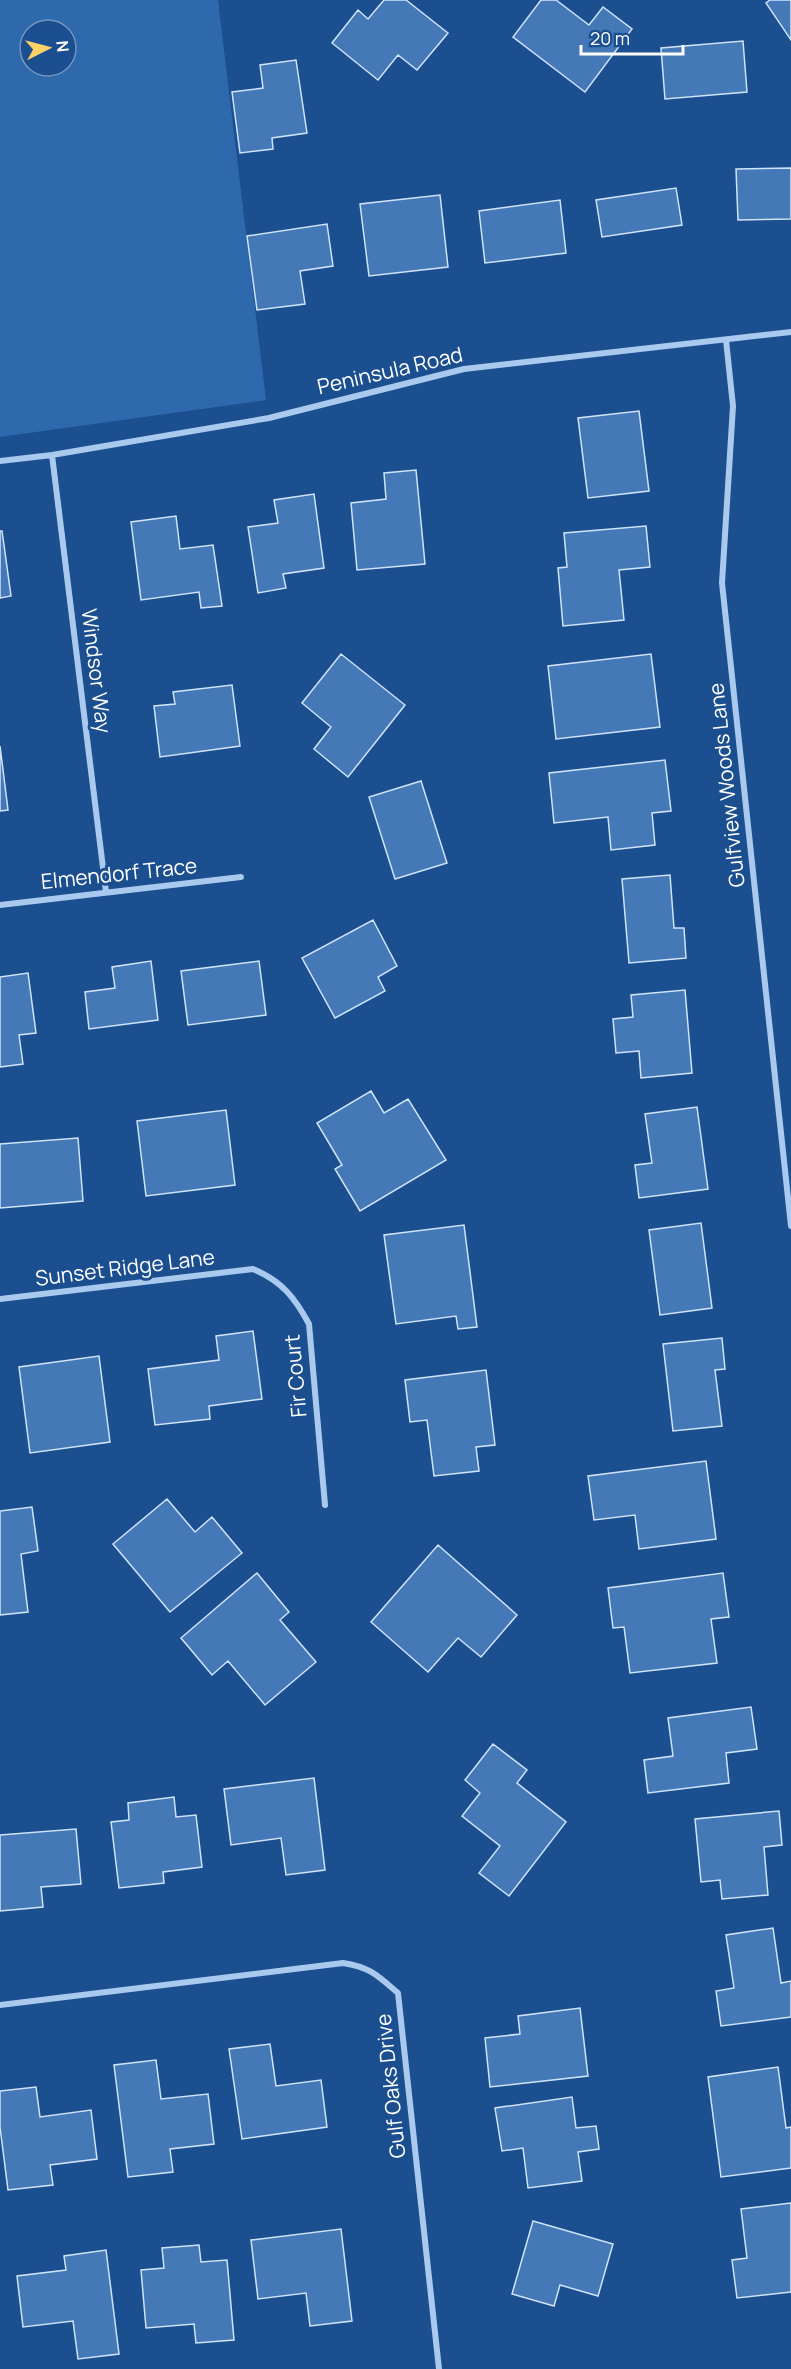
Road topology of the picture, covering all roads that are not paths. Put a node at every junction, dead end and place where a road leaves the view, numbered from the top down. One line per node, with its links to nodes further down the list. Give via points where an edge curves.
1 (791, 332): 2 (street, Peninsula Road)
2 (726, 340): 3 (street, Peninsula Road, via 464,369 269,418); 8 (street, Gulfview Woods Lane, via 733,406 722,583)
3 (52, 455): 4 (street, Peninsula Road); 6 (street, Windsor Way)
4 (0, 461)
5 (241, 878): 6 (street, Elmendorf Trace)
6 (106, 892): 7 (street, Elmendorf Trace)
7 (0, 905)
8 (791, 1226)
9 (253, 1269): 10 (street, Sunset Ridge Lane); 11 (street, Fir Court, via 283,1287 309,1324)
10 (0, 1299)
11 (325, 1505)
12 (0, 2004): 13 (street, Gulf Oaks Drive, via 343,1963 362,1966 382,1979 398,1993)
13 (439, 2369)

